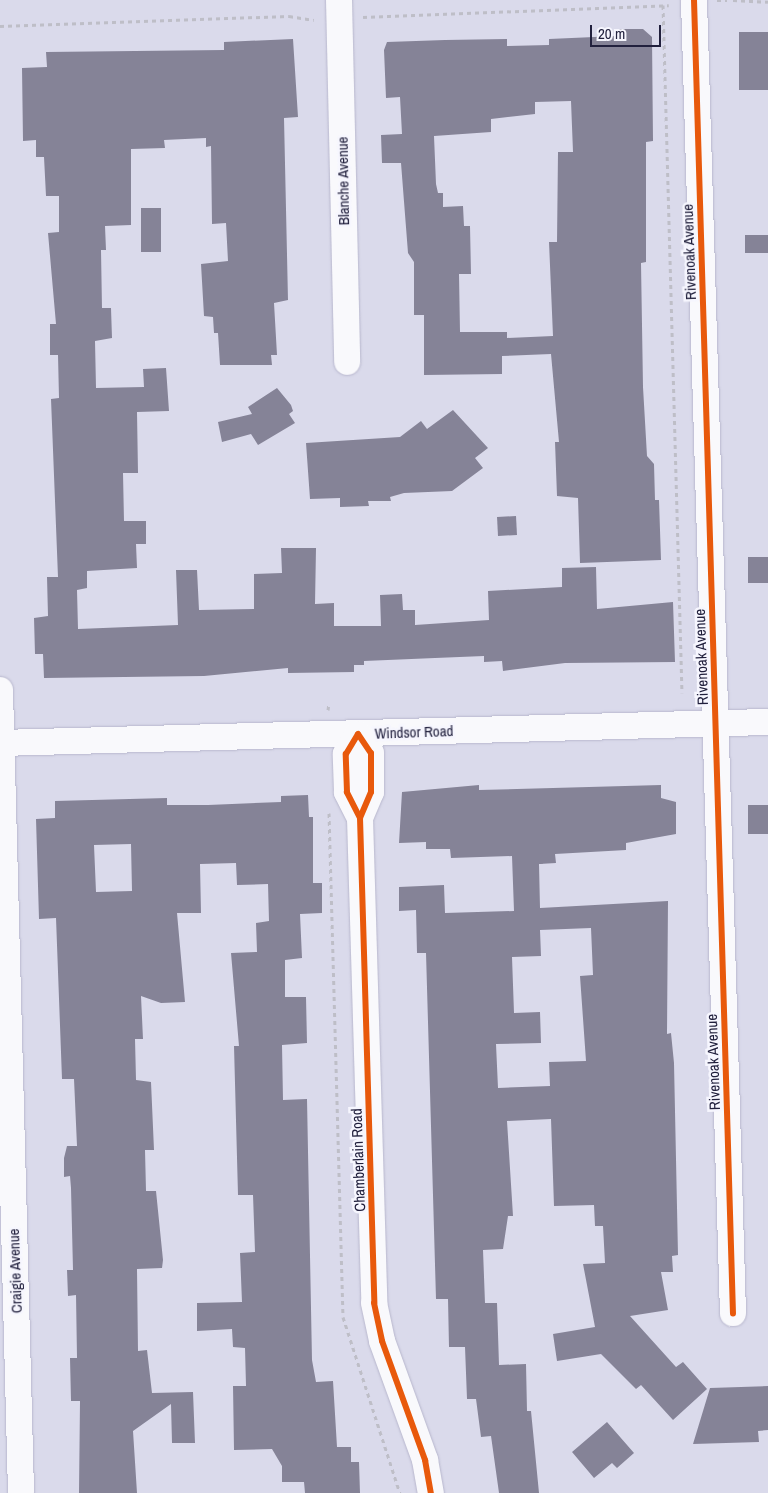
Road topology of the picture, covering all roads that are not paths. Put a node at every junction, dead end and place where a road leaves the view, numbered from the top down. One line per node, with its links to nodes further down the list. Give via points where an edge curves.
1 (339, 0): 3 (street, Blanche Avenue)
2 (694, 0): 6 (street, Rivenoak Avenue)
3 (347, 362)
4 (0, 690): 8 (street, Craigie Avenue)
5 (768, 722): 6 (street, Windsor Road)
6 (715, 723): 7 (street, Windsor Road); 9 (street, Rivenoak Avenue)
7 (358, 734): 8 (street, Windsor Road); 11 (street, Chamberlain Road, via 371,761 371,792 360,818 374,1303 382,1341 425,1460)
8 (0, 743): 10 (street, Craigie Avenue)
9 (733, 1313)
10 (21, 1493)
11 (431, 1493)

